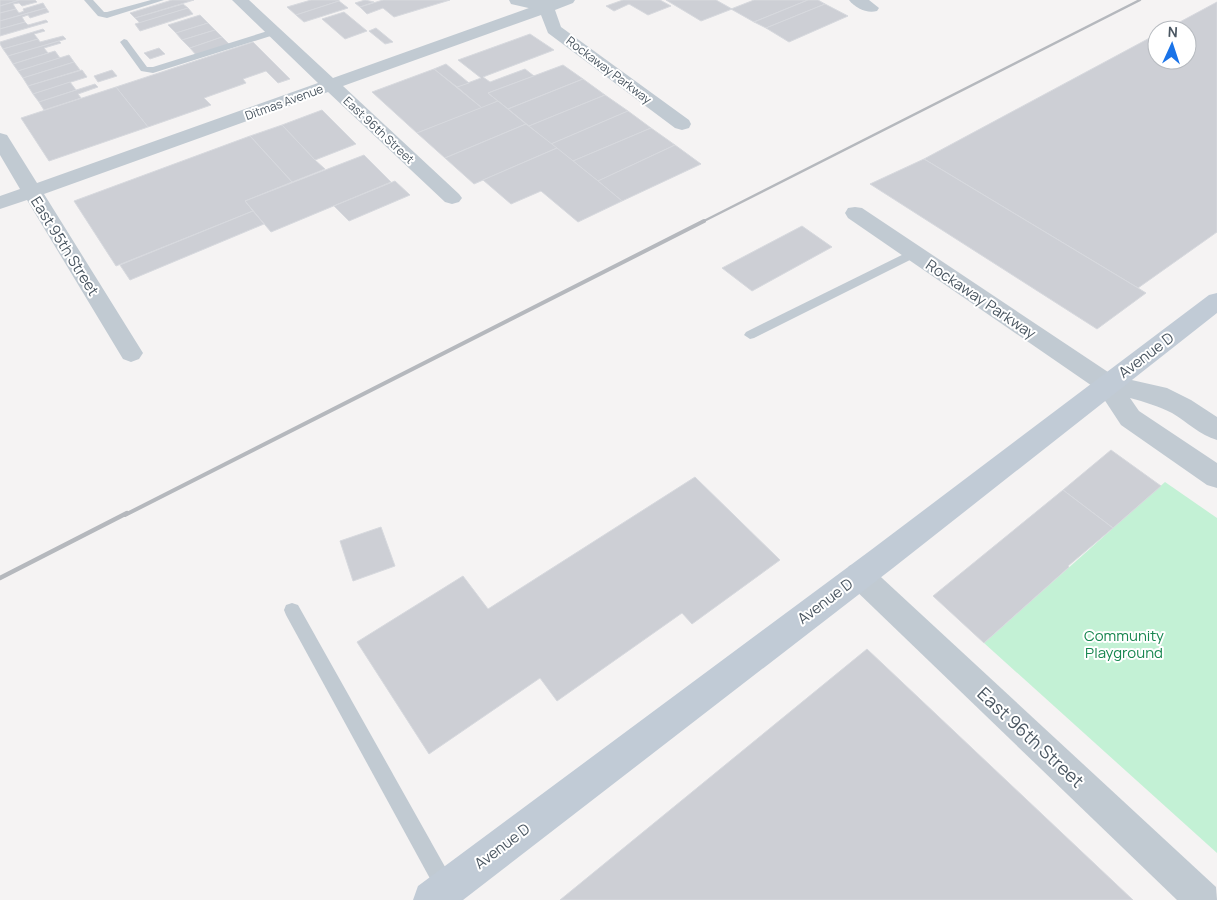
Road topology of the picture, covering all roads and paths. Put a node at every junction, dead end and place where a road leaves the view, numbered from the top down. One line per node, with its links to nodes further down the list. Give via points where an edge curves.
1 (88, 0): 2 (lane, via 100,14 107,15)
2 (160, 0)
3 (240, 0): 9 (street, East 96th Street)
4 (517, 0): 7 (street)
5 (567, 0): 7 (street, Ditmas Avenue)
6 (857, 0): 8 (street)
7 (545, 4): 11 (street, Ditmas Avenue); 12 (street, Rockaway Parkway, via 554,29)
8 (871, 8)
9 (274, 32): 10 (lane, via 153,70 144,69); 11 (street, East 96th Street)
10 (124, 42)
11 (330, 85): 14 (street, Ditmas Avenue); 15 (street, East 96th Street)
12 (682, 124)
13 (0, 139): 14 (street, East 95th Street)
14 (32, 192): 16 (street, Ditmas Avenue); 21 (street, East 95th Street)
15 (452, 198)
16 (0, 203)
17 (855, 213): 18 (street, Rockaway Parkway)
18 (914, 253): 20 (lane); 22 (street, Rockaway Parkway)
19 (1217, 301): 22 (main road, Avenue D)
20 (750, 335)
21 (131, 353)
22 (1107, 384): 23 (street, Rockaway Parkway, via 1158,394); 24 (street, Rockaway Parkway, via 1130,418); 25 (main road, Avenue D)
23 (1217, 430)
24 (1217, 478)
25 (859, 575): 27 (main road, Avenue D); 28 (street, East 96th Street)
26 (292, 610): 27 (lane)
27 (443, 896)
28 (1203, 900)

